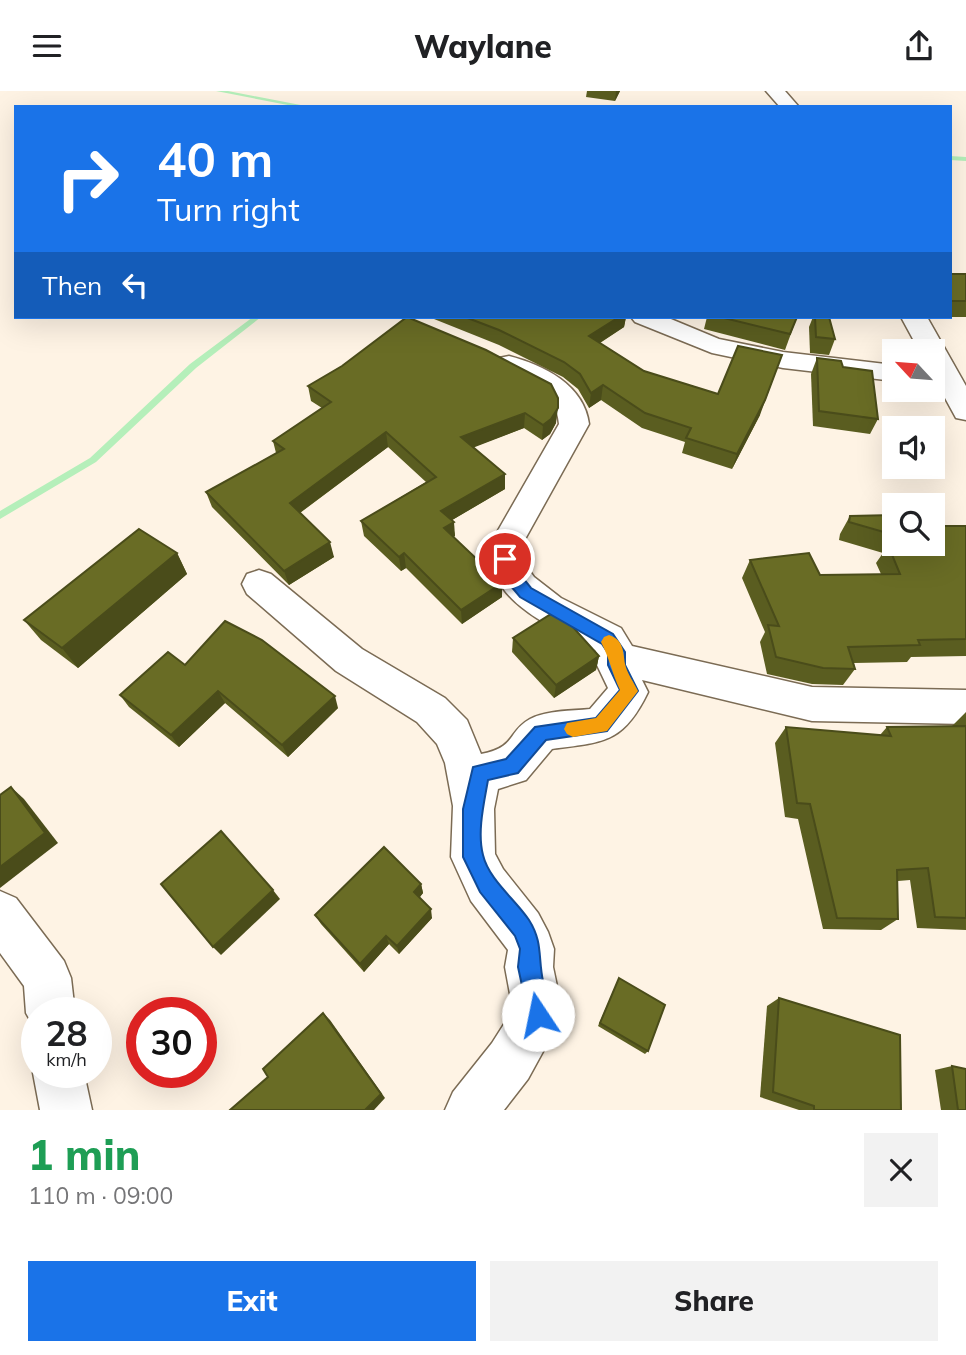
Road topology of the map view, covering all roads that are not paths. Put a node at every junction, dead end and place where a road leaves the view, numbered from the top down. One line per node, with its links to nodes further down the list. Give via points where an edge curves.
1 (775, 91): 2 (street)
2 (788, 105)
3 (649, 319): 7 (street, via 712,345 783,360)
4 (915, 319): 5 (street)
5 (923, 339)
6 (484, 352): 11 (street, via 561,391 575,411 575,424 508,541 505,559 511,575 526,593 608,639)
7 (882, 372)
8 (945, 385): 9 (street)
9 (966, 411)
10 (259, 584): 13 (street, via 349,660 431,710 453,733 466,762)
11 (619, 659): 12 (street, via 812,704); 13 (street, via 617,665 629,691 601,725 541,733 512,767 480,773)
12 (966, 706)
13 (473, 809): 16 (street, via 473,857 531,949 529,967 538,1015 510,1061)
14 (0, 914): 15 (street, via 47,978)
15 (49, 997)
16 (471, 1110)

